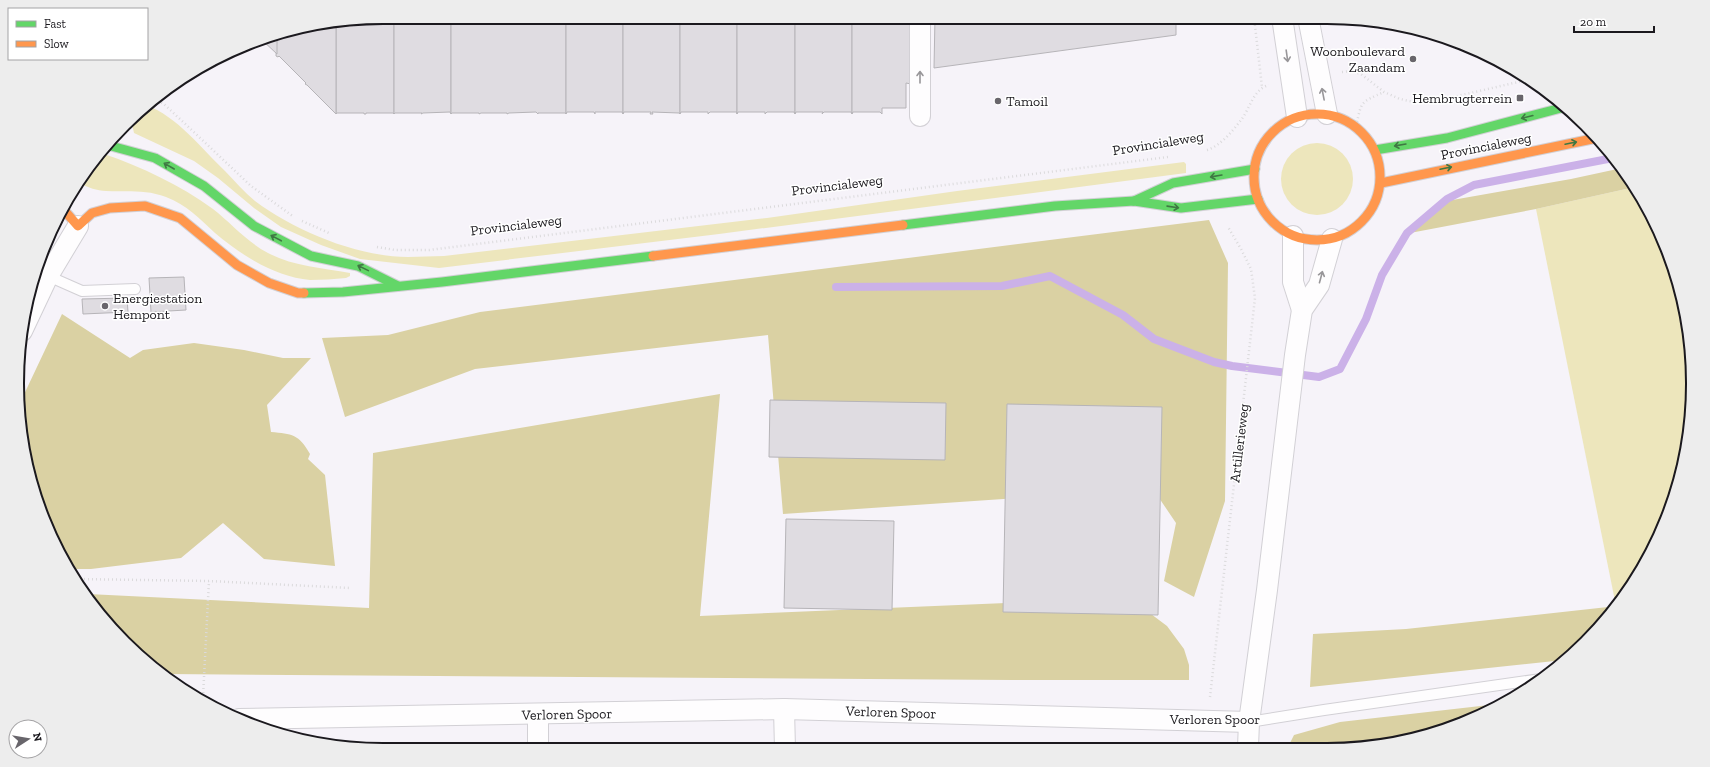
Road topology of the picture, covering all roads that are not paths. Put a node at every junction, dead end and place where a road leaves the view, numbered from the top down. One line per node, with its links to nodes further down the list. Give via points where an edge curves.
1 (920, 24): 6 (street, one-way to 1)
2 (1283, 24): 7 (street, one-way to 7)
3 (1309, 24): 5 (street, one-way to 3)
4 (1559, 109): 10 (main road, Provincialeweg, one-way to 10, via 1447,138)
5 (1327, 114): 7 (main road); 10 (main road, via 1342,118 1356,126)
6 (920, 116)
7 (1297, 117): 11 (main road, via 1281,125 1268,137 1259,152)
8 (1591, 139): 12 (main road, Provincialeweg, one-way to 8)
9 (113, 146): 20 (main road, one-way to 9, via 358,266 311,256 254,226 204,186 155,158)
10 (1375, 150): 12 (main road, via 1380,166)
11 (1255, 169): 13 (main road, via 1254,184); 14 (main road, one-way to 14, via 1173,183)
12 (1381, 183): 18 (main road, via 1370,213 1360,225)
13 (1258, 199): 14 (main road, one-way to 13, via 1182,208); 17 (main road, via 1266,214 1278,227)
14 (1134, 201): 20 (main road, via 1055,206)
15 (67, 213): 16 (main road)
16 (78, 226): 19 (street); 20 (main road, via 92,214 110,208 145,206 180,218 237,265 270,283 298,293 343,292)
17 (1293, 236): 18 (main road, via 1312,241); 22 (street, via 1293,282)
18 (1332, 240): 22 (street, one-way to 18, via 1319,285)
19 (48, 276): 21 (lane, via 82,291); 23 (street)
20 (398, 286)
21 (135, 289)
22 (1302, 310): 28 (street)
23 (31, 311)
24 (1528, 681): 28 (lane, Verloren Spoor)
25 (784, 709): 26 (street, Verloren Spoor); 28 (street, Verloren Spoor); 30 (street)
26 (538, 715): 27 (street, Verloren Spoor); 29 (street)
27 (256, 720)
28 (1249, 722): 31 (street)
29 (538, 743)
30 (785, 743)
31 (1248, 743)

